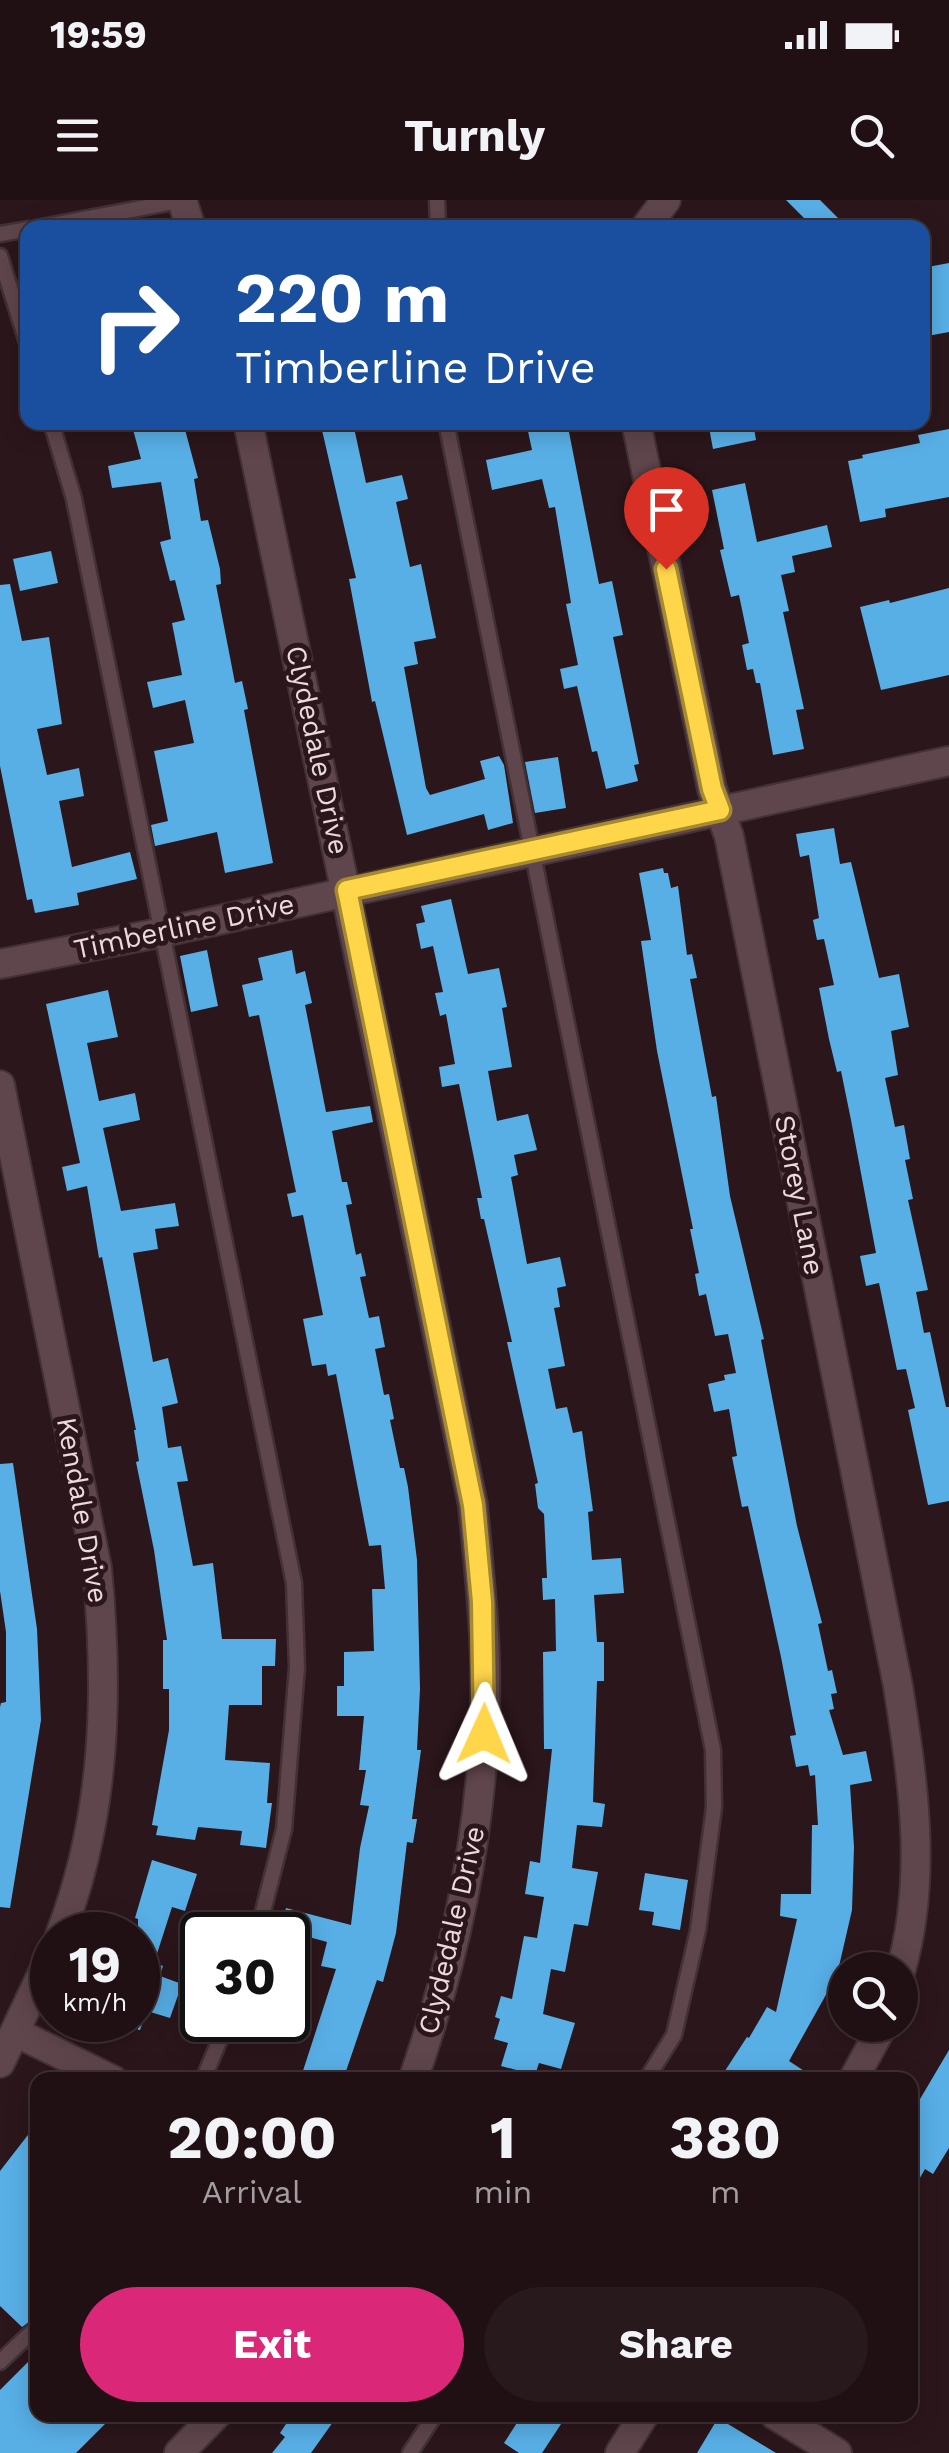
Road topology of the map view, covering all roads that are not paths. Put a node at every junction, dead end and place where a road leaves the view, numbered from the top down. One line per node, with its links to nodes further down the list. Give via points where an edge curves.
1 (183, 200): 2 (lane)
2 (78, 220)
3 (0, 256): 4 (lane)
4 (20, 320)
5 (53, 430): 13 (lane, via 74,499)
6 (250, 430): 12 (street, Clydedale Drive)
7 (448, 430): 11 (lane)
8 (638, 430): 10 (street, Storey Lane)
9 (949, 761): 10 (street, Timberline Drive)
10 (720, 810): 11 (street, Timberline Drive); 18 (street, Storey Lane, via 898,1686 916,1840)
11 (534, 852): 12 (street, Timberline Drive); 27 (lane, via 713,1750 714,1807 698,1930 674,2035)
12 (347, 890): 13 (street, Timberline Drive); 26 (street, Clydedale Drive, via 459,1428 482,1602 486,1702 480,1798 440,2003)
13 (164, 932): 14 (street, Timberline Drive); 17 (lane, via 294,1583 298,1667 284,1829)
14 (0, 964)
15 (0, 1085): 16 (street, Kendale Drive, via 98,1568 105,1646 94,1812)
16 (67, 1912)
17 (264, 1912)
18 (906, 1952)
19 (30, 2003): 20 (street)
20 (17, 2032): 23 (street); 24 (street)
21 (219, 2042): 25 (lane)
22 (873, 2042): 28 (street)
23 (0, 2063)
24 (97, 2072)
25 (207, 2072)
26 (415, 2072)
27 (651, 2072)
28 (857, 2072)
29 (30, 2334): 30 (lane)
30 (0, 2362)
31 (209, 2422): 35 (street)
32 (430, 2422): 36 (lane)
33 (640, 2422): 37 (street)
34 (786, 2422): 38 (street)
35 (179, 2453)
36 (410, 2453)
37 (620, 2453)
38 (836, 2453)

